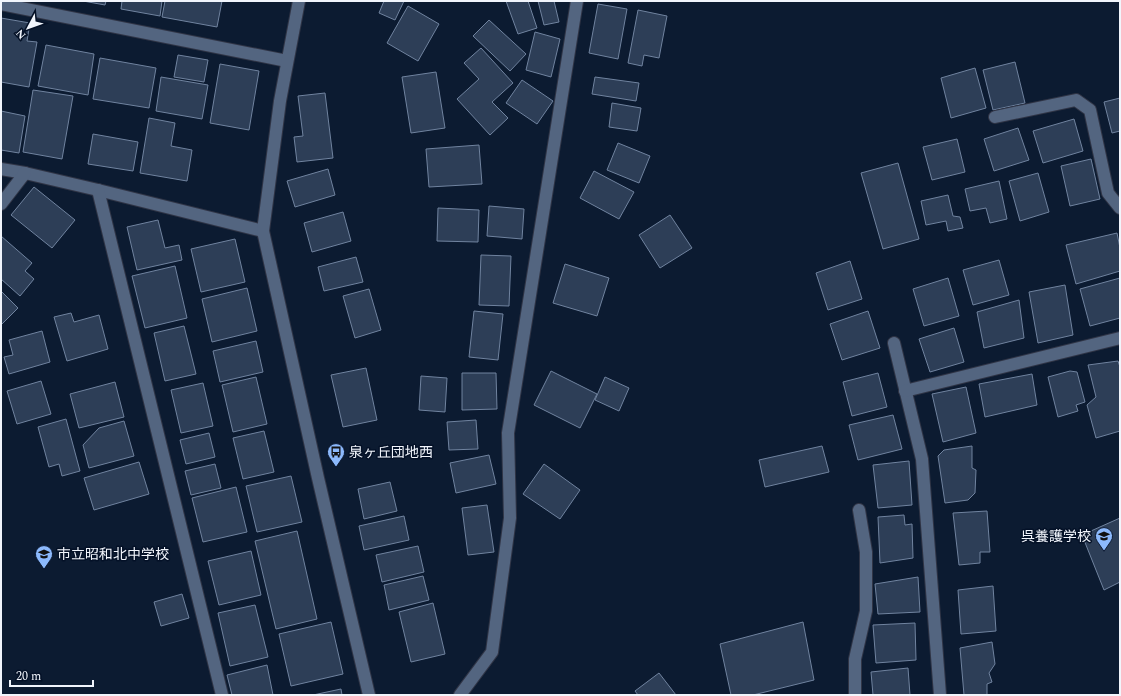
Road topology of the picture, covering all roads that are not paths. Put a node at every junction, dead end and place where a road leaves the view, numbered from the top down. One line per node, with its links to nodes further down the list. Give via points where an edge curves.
1 (299, 1): 4 (street)
2 (577, 1): 18 (street, via 508,433 510,518 492,652)
3 (1, 4): 4 (street)
4 (287, 61): 11 (street)
5 (995, 116): 10 (street, via 1076,100 1090,110 1108,193)
6 (1, 169): 7 (street)
7 (25, 173): 8 (street); 9 (street)
8 (98, 190): 11 (street); 16 (street)
9 (1, 204)
10 (1120, 208)
11 (263, 231): 17 (street)
12 (1120, 338): 14 (street)
13 (894, 343): 14 (street)
14 (905, 391): 20 (street, via 922,459)
15 (859, 510): 19 (street, via 866,552 866,611 855,659)
16 (222, 695)
17 (369, 695)
18 (460, 695)
19 (855, 695)
20 (940, 695)

